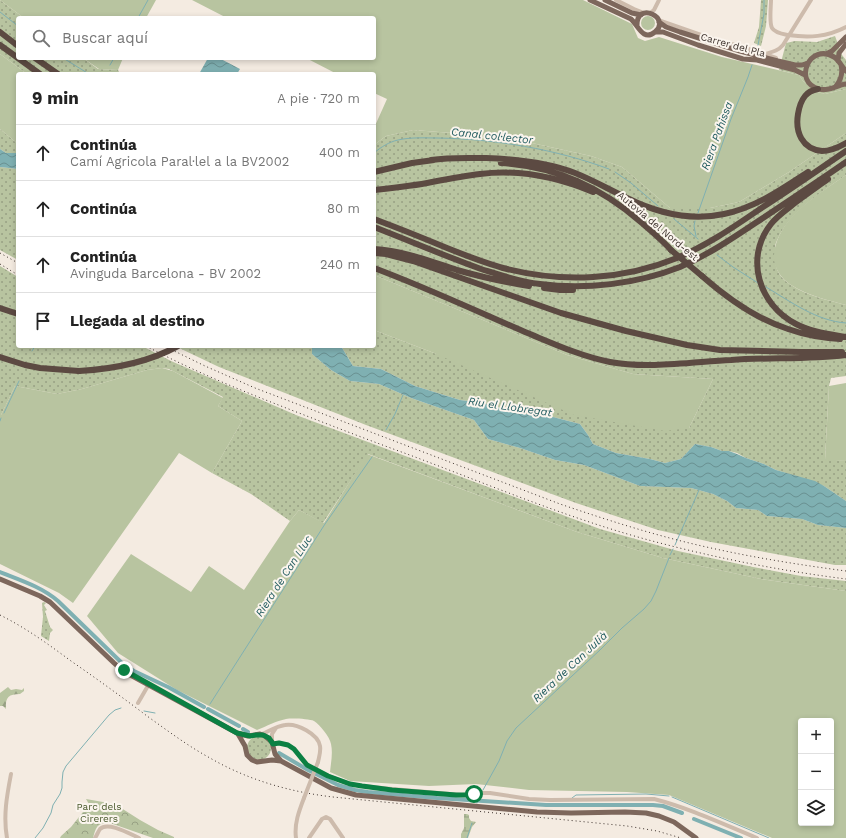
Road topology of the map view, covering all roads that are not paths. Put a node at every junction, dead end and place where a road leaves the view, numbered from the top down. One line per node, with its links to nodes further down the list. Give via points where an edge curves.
1 (590, 0): 9 (main road, via 631,20)
2 (605, 0): 7 (main road, via 632,13)
3 (616, 0): 7 (street)
4 (659, 0): 7 (street)
5 (771, 0): 13 (street, via 770,26 781,34)
6 (811, 0): 13 (street)
7 (649, 13): 8 (main road); 9 (main road, via 637,20)
8 (659, 21): 12 (main road); 18 (street, Carrer del Pla); 25 (main road, Carrer del Pla, via 666,27 699,39)
9 (637, 26): 12 (main road, via 644,34)
10 (846, 27): 13 (street, via 815,37)
11 (0, 32): 15 (highway)
12 (655, 32): 29 (main road, Carrer del Pla, via 663,32 743,59 757,60)
13 (789, 35): 18 (street, via 780,48)
14 (846, 37): 19 (main road)
15 (16, 44)
16 (846, 44): 24 (main road, via 839,52)
17 (0, 45): 20 (highway)
18 (765, 54): 25 (street, Carrer del Pla)
19 (826, 54): 23 (main road, via 816,56); 24 (main road)
20 (16, 57)
21 (21, 60): 27 (highway)
22 (38, 60): 28 (highway)
23 (808, 62): 25 (main road, Carrer del Pla); 29 (main road)
24 (839, 63): 26 (main road); 31 (main road, via 842,75)
25 (790, 64)
26 (846, 71)
27 (37, 72)
28 (55, 72)
29 (805, 75): 32 (main road, via 810,84)
30 (846, 84): 31 (main road)
31 (835, 86): 32 (main road, via 828,90)
32 (818, 89): 33 (highway, via 810,91 802,100 797,121 799,135 807,146 816,150 822,151)
33 (846, 143)
34 (846, 147): 36 (highway, via 764,199 732,212 700,217 658,211 575,173 548,165 493,158 455,157)
35 (846, 151): 40 (highway, via 699,247 649,268 621,274 568,278 506,269)
36 (431, 160): 38 (highway, Autovia del Nord-est); 43 (highway, Autovia del Nord-est, via 507,163 574,179 617,202)
37 (846, 163): 46 (highway, via 705,254 673,269); 49 (highway, via 771,224 759,247 758,263 762,287 776,310 797,325)
38 (376, 172)
39 (376, 190): 43 (highway, via 501,172 542,176 596,194 617,207)
40 (376, 219)
41 (376, 228): 46 (highway, via 508,278 539,284 574,286)
42 (376, 249): 46 (highway, via 414,255 488,278 560,290 616,287)
43 (671, 250): 49 (highway, Autovia del Nord-est, bridge, via 744,308 777,326 821,337)
44 (376, 253): 51 (highway, via 412,261 561,313 687,345 720,350)
45 (376, 269): 52 (highway, via 584,356 620,364)
46 (639, 279)
47 (0, 308): 48 (highway)
48 (16, 313)
49 (846, 338)
50 (174, 348): 53 (highway, bridge, via 136,363 100,370 40,368 25,366)
51 (846, 352)
52 (846, 356)
53 (0, 357)
54 (0, 579): 55 (main road, via 48,600 114,663)
55 (149, 684): 56 (street); 58 (main road)
56 (138, 703)
57 (276, 728): 59 (street); 61 (street, via 272,734); 69 (street, bridge, via 291,725 303,729 317,739 320,747 318,762 298,815)
58 (237, 733): 60 (main road); 62 (main road)
59 (262, 734): 60 (main road); 61 (main road, via 268,737)
60 (252, 736): 62 (main road)
61 (272, 745): 63 (main road, via 271,756); 64 (main road); 73 (street, via 288,745 307,765 343,782 362,786 456,795 490,793 550,800 654,799 690,810)
62 (245, 746): 63 (main road, via 250,759)
63 (266, 761): 64 (main road)
64 (281, 761): 72 (main road, via 331,788 352,794 537,812 646,813 674,822)
65 (11, 774): 66 (street, via 5,807)
66 (7, 838)
67 (95, 838): 68 (street, via 103,827 111,827)
68 (139, 838)
69 (296, 838)
70 (309, 838): 71 (street, via 322,818 326,817)
71 (343, 838)
72 (696, 838)
73 (757, 838)

